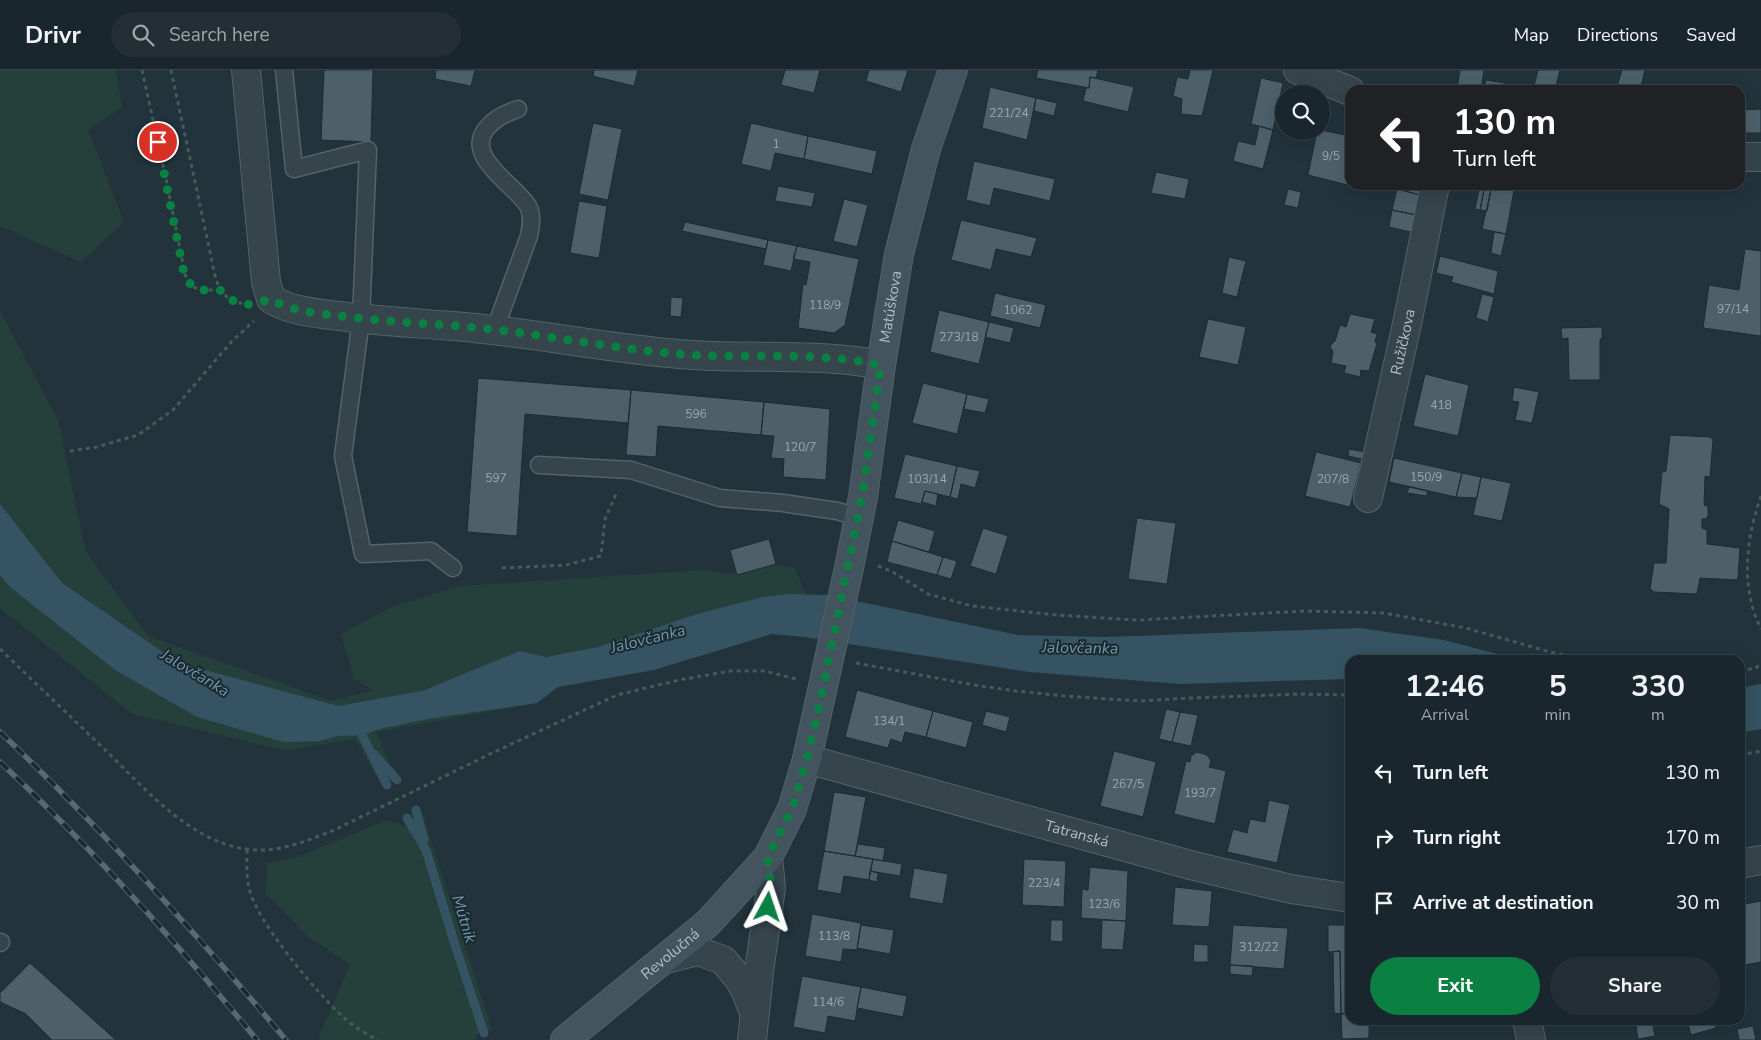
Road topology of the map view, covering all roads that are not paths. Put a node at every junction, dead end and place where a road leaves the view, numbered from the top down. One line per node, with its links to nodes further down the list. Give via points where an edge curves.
1 (246, 70): 10 (street, via 266,282 275,301 292,309)
2 (284, 70): 10 (lane, via 294,169 368,150)
3 (953, 70): 12 (main road, Matúškova, via 926,149 899,254)
4 (1298, 70): 5 (street)
5 (1345, 88)
6 (518, 109): 11 (lane, via 498,117 480,140 486,159 518,192 529,208 532,221)
7 (1745, 157): 8 (street)
8 (1761, 157)
9 (1434, 190): 14 (street, Ružičkova)
10 (361, 319): 11 (street); 16 (lane, via 343,456 363,554 431,551)
11 (495, 329): 12 (street, via 625,349 694,355 853,359)
12 (881, 365): 15 (main road, Matúškova)
13 (538, 465): 15 (lane, via 631,470 720,498 783,503)
14 (1368, 498)
15 (859, 516): 17 (main road, Matúškova, via 838,660 824,684)
16 (453, 568)
17 (807, 758): 18 (main road, Matúškova, via 792,809); 21 (street, Tatranská, via 1194,866 1291,889)
18 (768, 857): 22 (main road, Revolučná, via 708,923); 24 (street, via 771,888)
19 (1761, 860): 20 (street)
20 (1745, 863)
21 (1345, 897)
22 (666, 958): 24 (street, via 698,952 723,960 747,994); 25 (main road, Revolučná)
23 (1528, 1025): 26 (street)
24 (753, 1028)
25 (565, 1040)
26 (1530, 1040)

